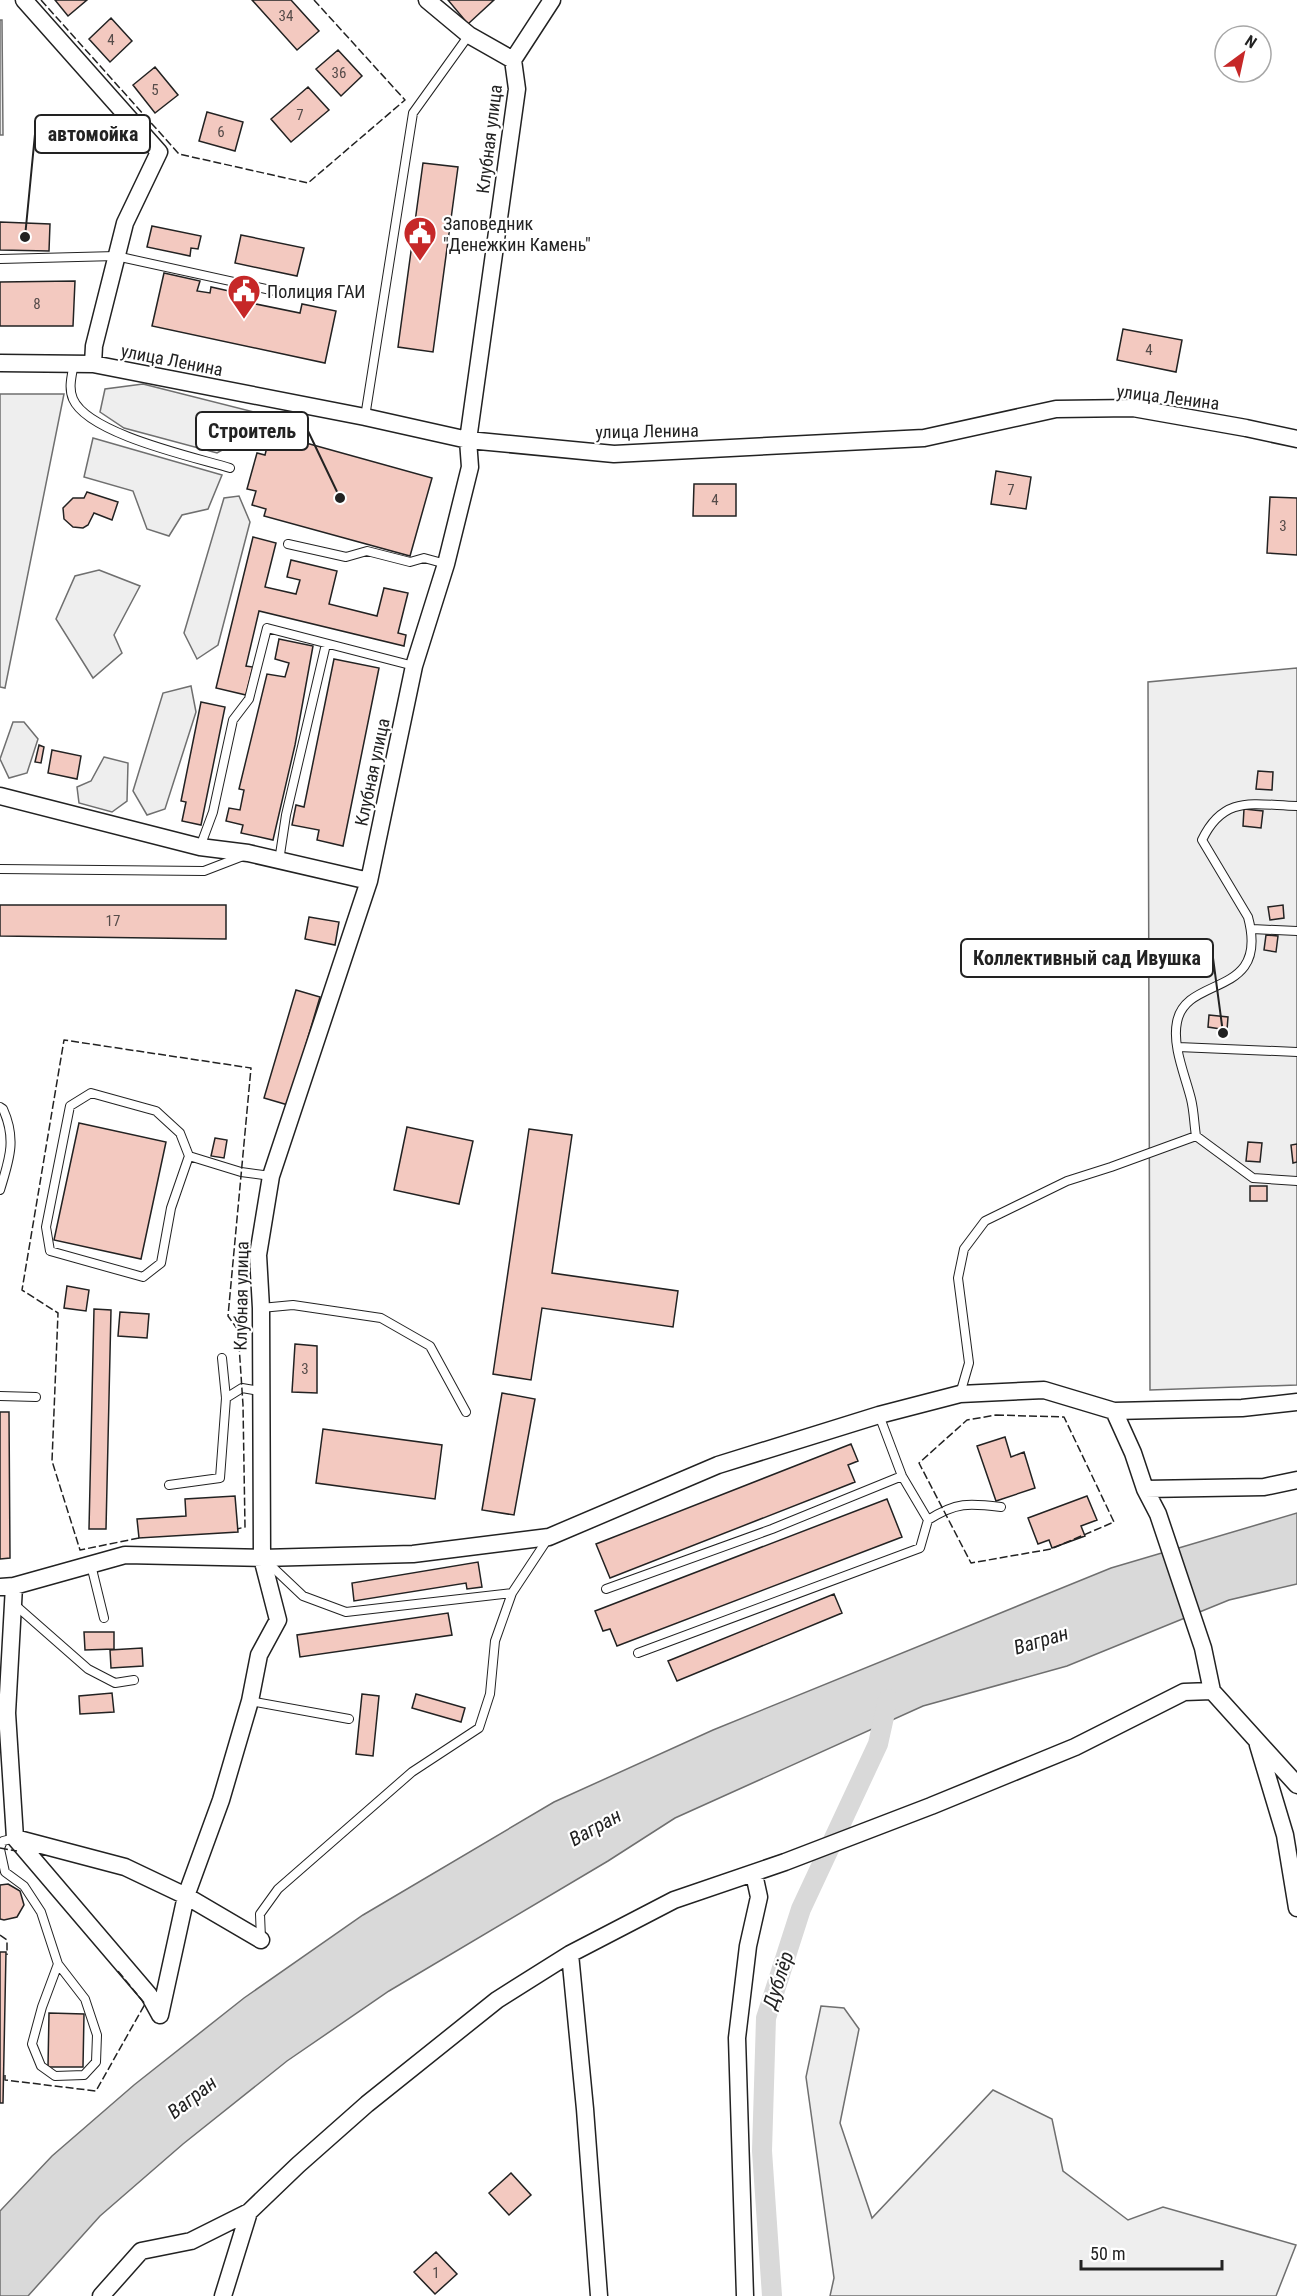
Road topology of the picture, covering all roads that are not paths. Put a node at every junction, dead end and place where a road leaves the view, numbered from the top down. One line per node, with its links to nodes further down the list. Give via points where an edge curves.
1 (24, 0): 6 (street, via 159,152 125,223)
2 (427, 0): 4 (street)
3 (552, 0): 5 (street, Клубная улица)
4 (468, 35): 5 (street); 12 (lane, via 412,113)
5 (513, 60): 13 (street, Клубная улица, via 517,89)
6 (116, 256): 7 (lane); 8 (lane); 11 (street)
7 (0, 259)
8 (288, 294)
9 (0, 363): 10 (street, улица Ленина)
10 (74, 363): 11 (street, улица Ленина); 15 (lane, via 70,389 80,410 115,433)
11 (93, 364): 12 (street, улица Ленина)
12 (365, 417): 13 (street, улица Ленина)
13 (468, 440): 14 (street, улица Ленина, via 614,454 699,450 924,438 1056,410 1133,408); 17 (street, Клубная улица, via 470,467)
14 (1297, 440)
15 (230, 468)
16 (288, 544): 17 (lane, via 346,557 367,552 410,562 424,558)
17 (446, 564): 19 (street, Клубная улица)
18 (326, 644): 19 (lane); 22 (lane, via 267,628 249,699 233,720 213,812); 24 (lane)
19 (414, 666): 26 (street, Клубная улица)
20 (0, 796): 22 (street)
21 (1297, 806): 27 (lane, via 1240,804 1224,810 1210,823 1202,840)
22 (200, 848): 23 (street)
23 (248, 853): 24 (street); 25 (lane, via 204,871)
24 (279, 861): 26 (street)
25 (0, 869)
26 (369, 881): 34 (street, Клубная улица)
27 (1252, 929): 28 (lane); 29 (lane, via 1249,957 1242,973 1187,1002 1177,1022)
28 (1297, 931)
29 (1178, 1047): 30 (lane); 32 (lane)
30 (1297, 1052)
31 (0, 1107): 36 (lane, via 11,1131 9,1159)
32 (1196, 1136): 35 (lane, via 1253,1178); 40 (lane, via 1067,1181 985,1221 964,1249 958,1278 969,1363)
33 (189, 1156): 33 (lane, via 171,1208 161,1263 143,1277 50,1251 46,1227 70,1106 91,1093 156,1111 180,1132); 34 (lane, via 241,1172)
34 (271, 1176): 37 (street, Клубная улица, via 258,1255)
35 (1297, 1180)
36 (0, 1190)
37 (261, 1308): 39 (street, Клубная улица); 46 (lane, via 293,1305 381,1318 430,1346)
38 (222, 1358): 43 (lane)
39 (260, 1391): 43 (lane, via 242,1388); 55 (street, Клубная улица)
40 (960, 1395): 45 (street, via 1044,1390); 47 (street)
41 (0, 1396): 42 (lane)
42 (36, 1397)
43 (226, 1398): 50 (lane, via 220,1478)
44 (1297, 1402): 45 (street, via 1242,1408)
45 (1114, 1411): 51 (street)
46 (466, 1412)
47 (879, 1414): 48 (lane); 54 (street, via 718,1465)
48 (902, 1476): 53 (lane); 58 (lane, via 772,1529)
49 (1297, 1480): 51 (street, via 1264,1486)
50 (169, 1485)
51 (1146, 1489): 64 (street, via 1203,1648)
52 (1001, 1507): 53 (lane, via 970,1503 943,1510)
53 (928, 1520): 62 (lane, via 920,1548)
54 (549, 1537): 55 (street, via 413,1554); 59 (lane)
55 (262, 1558): 56 (street, via 125,1555); 59 (lane, via 303,1596 346,1612); 65 (street, Клубная улица, via 278,1620 259,1655)
56 (91, 1565): 57 (street); 61 (lane)
57 (7, 1586): 60 (street)
58 (606, 1589)
59 (512, 1593): 74 (lane, via 495,1641 490,1694 479,1728 412,1772 278,1889 260,1914)
60 (13, 1604): 63 (lane, via 88,1669 115,1683); 69 (street, via 7,1713)
61 (104, 1618)
62 (638, 1653)
63 (134, 1680)
64 (1212, 1691): 67 (street); 71 (street, via 1184,1692 1075,1747)
65 (250, 1701): 66 (lane); 72 (street, Клубная улица, via 221,1800)
66 (349, 1719)
67 (1257, 1741): 68 (street); 73 (street, via 1285,1835)
68 (1297, 1785)
69 (15, 1838): 70 (lane, via 3,1841); 72 (street, via 125,1867); 72 (street, Клубная улица, via 149,1995 160,2015)
70 (0, 1848): 76 (lane, via 5,1872 24,1886 41,1912)
71 (753, 1874): 75 (street, via 674,1900); 81 (street, via 759,1897 748,1946 737,2038)
72 (186, 1896): 74 (street)
73 (1297, 1908)
74 (261, 1940)
75 (570, 1954): 77 (street, via 497,2000 367,2104); 80 (street)
76 (58, 1964): 76 (lane, via 32,2044 41,2066 55,2076 84,2075 96,2062 97,2036 85,1999)
77 (249, 2212): 78 (street, via 191,2241 141,2251); 79 (street)
78 (100, 2296)
79 (224, 2296)
80 (599, 2296)
81 (745, 2296)

